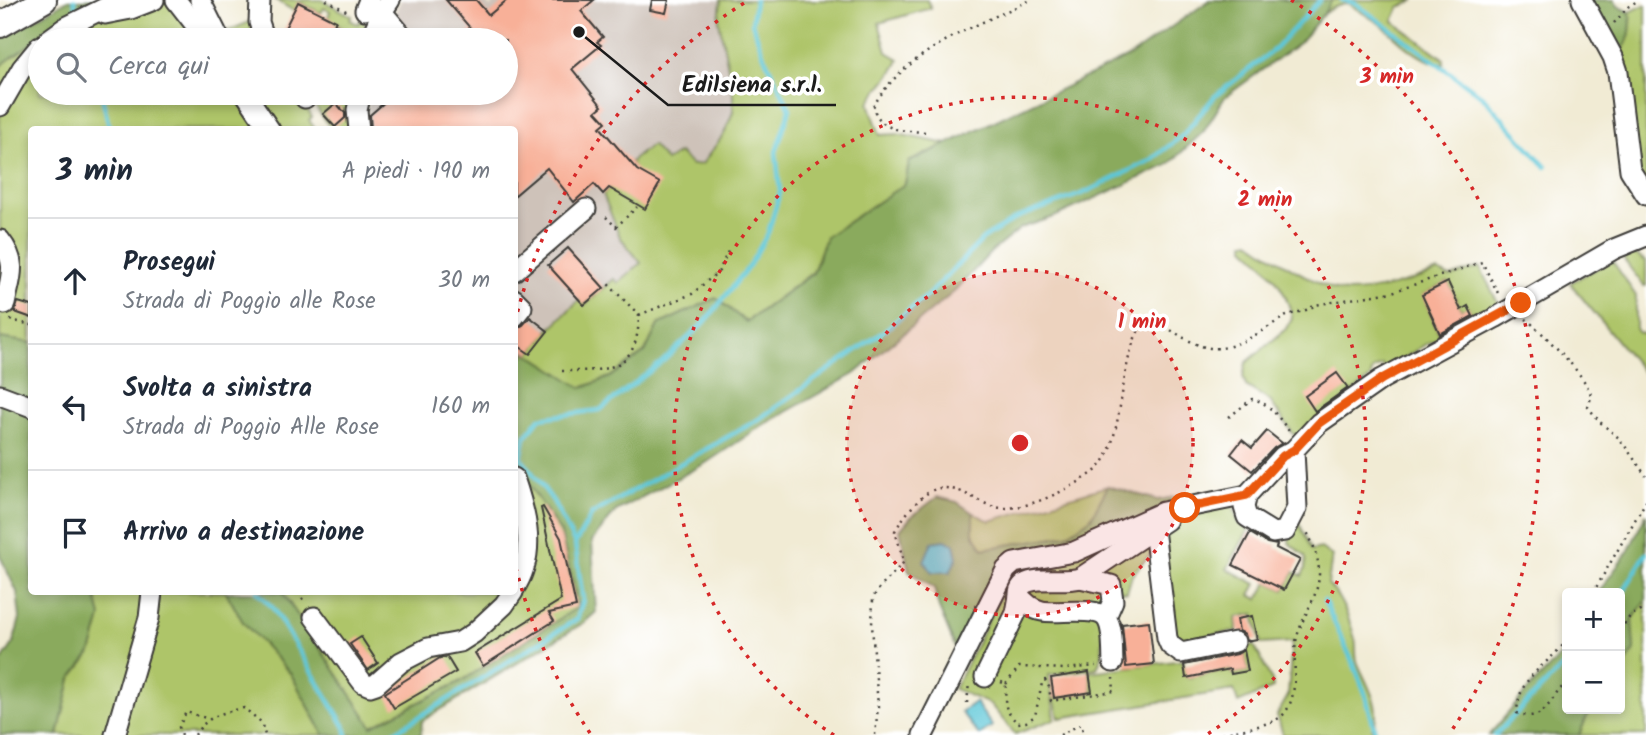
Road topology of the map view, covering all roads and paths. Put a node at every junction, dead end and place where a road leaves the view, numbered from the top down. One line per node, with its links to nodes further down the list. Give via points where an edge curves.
1 (44, 0): 13 (main road)
2 (121, 0): 12 (street)
3 (154, 0): 12 (street)
4 (176, 0): 15 (street)
5 (200, 0): 16 (street)
6 (260, 0): 17 (street)
7 (326, 0): 11 (path, via 350,14 356,5)
8 (1031, 0): 27 (path, via 911,64 873,107 877,119 889,128)
9 (1582, 0): 20 (street)
10 (1639, 0): 20 (path)
11 (377, 5): 18 (street); 19 (street)
12 (87, 18): 14 (street)
13 (0, 25)
14 (65, 28)
15 (198, 28)
16 (214, 28)
17 (261, 28)
18 (372, 28)
19 (396, 28)
20 (1603, 38): 28 (street, via 1618,72 1630,170)
21 (28, 61): 24 (street)
22 (253, 105): 25 (street)
23 (358, 105): 26 (street)
24 (0, 106)
25 (267, 126)
26 (359, 126)
27 (925, 132)
28 (1646, 195)
29 (637, 207): 31 (path, via 616,227)
30 (586, 209): 35 (street)
31 (606, 217)
32 (1646, 236): 38 (street, via 1614,249)
33 (0, 240): 37 (street, via 12,262)
34 (729, 249): 39 (path, via 719,271 692,293)
35 (518, 268)
36 (605, 281): 39 (path)
37 (5, 304)
38 (1514, 307): 44 (street, via 1382,379 1319,423); 45 (path, via 1550,339 1582,379 1591,395 1588,407 1620,439); 73 (path, via 1482,262 1392,292 1315,305 1307,312 1288,314 1236,345 1215,349 1148,320 1133,343 1110,452 1097,470 1044,499 1006,508 938,488 927,493 895,531 904,562 873,599)
39 (639, 315): 40 (path, via 634,351 616,366)
40 (562, 371)
41 (0, 395): 42 (street)
42 (28, 406)
43 (1229, 416): 44 (path, via 1252,399 1261,401)
44 (1297, 447): 47 (street); 50 (street)
45 (1646, 476)
46 (518, 491): 53 (street, via 529,553)
47 (1247, 495): 49 (street); 50 (street, via 1247,517 1273,533 1284,531)
48 (1646, 501): 54 (path)
49 (1185, 508): 51 (street); 74 (street, via 1163,512 1074,552 1014,563 1006,570)
50 (1297, 508): 77 (path, via 1316,550 1319,572 1297,637 1291,698 1277,720)
51 (1154, 529): 52 (street); 62 (street, via 1170,645 1181,653)
52 (1080, 578): 57 (street, via 1023,582); 60 (street, via 1111,585 1113,601)
53 (518, 583)
54 (1596, 588)
55 (152, 595): 69 (street)
56 (511, 595): 59 (street, via 474,633 460,642 428,648 370,686 363,683)
57 (1019, 596): 60 (street, via 1042,611 1085,611); 65 (street, via 1016,613)
58 (1646, 609): 61 (path)
59 (314, 617)
60 (1106, 617): 64 (street)
61 (1625, 623)
62 (1236, 642)
63 (1562, 645): 67 (path, via 1523,686 1517,713 1543,712)
64 (1113, 662): 66 (path, via 1065,669 1018,667); 66 (path, via 1114,691 1052,701 1045,680 1035,716 1026,722 1018,723 1008,714)
65 (985, 677): 66 (path, via 993,685)
66 (1006, 684)
67 (1562, 689)
68 (209, 720): 70 (path, via 186,712); 71 (path); 72 (path, via 221,712 244,708 261,722)
69 (115, 735)
70 (182, 735)
71 (195, 735)
72 (265, 735)
73 (875, 735)
74 (923, 735)
75 (1060, 735): 76 (path, via 1081,724)
76 (1084, 735)
77 (1216, 735)

